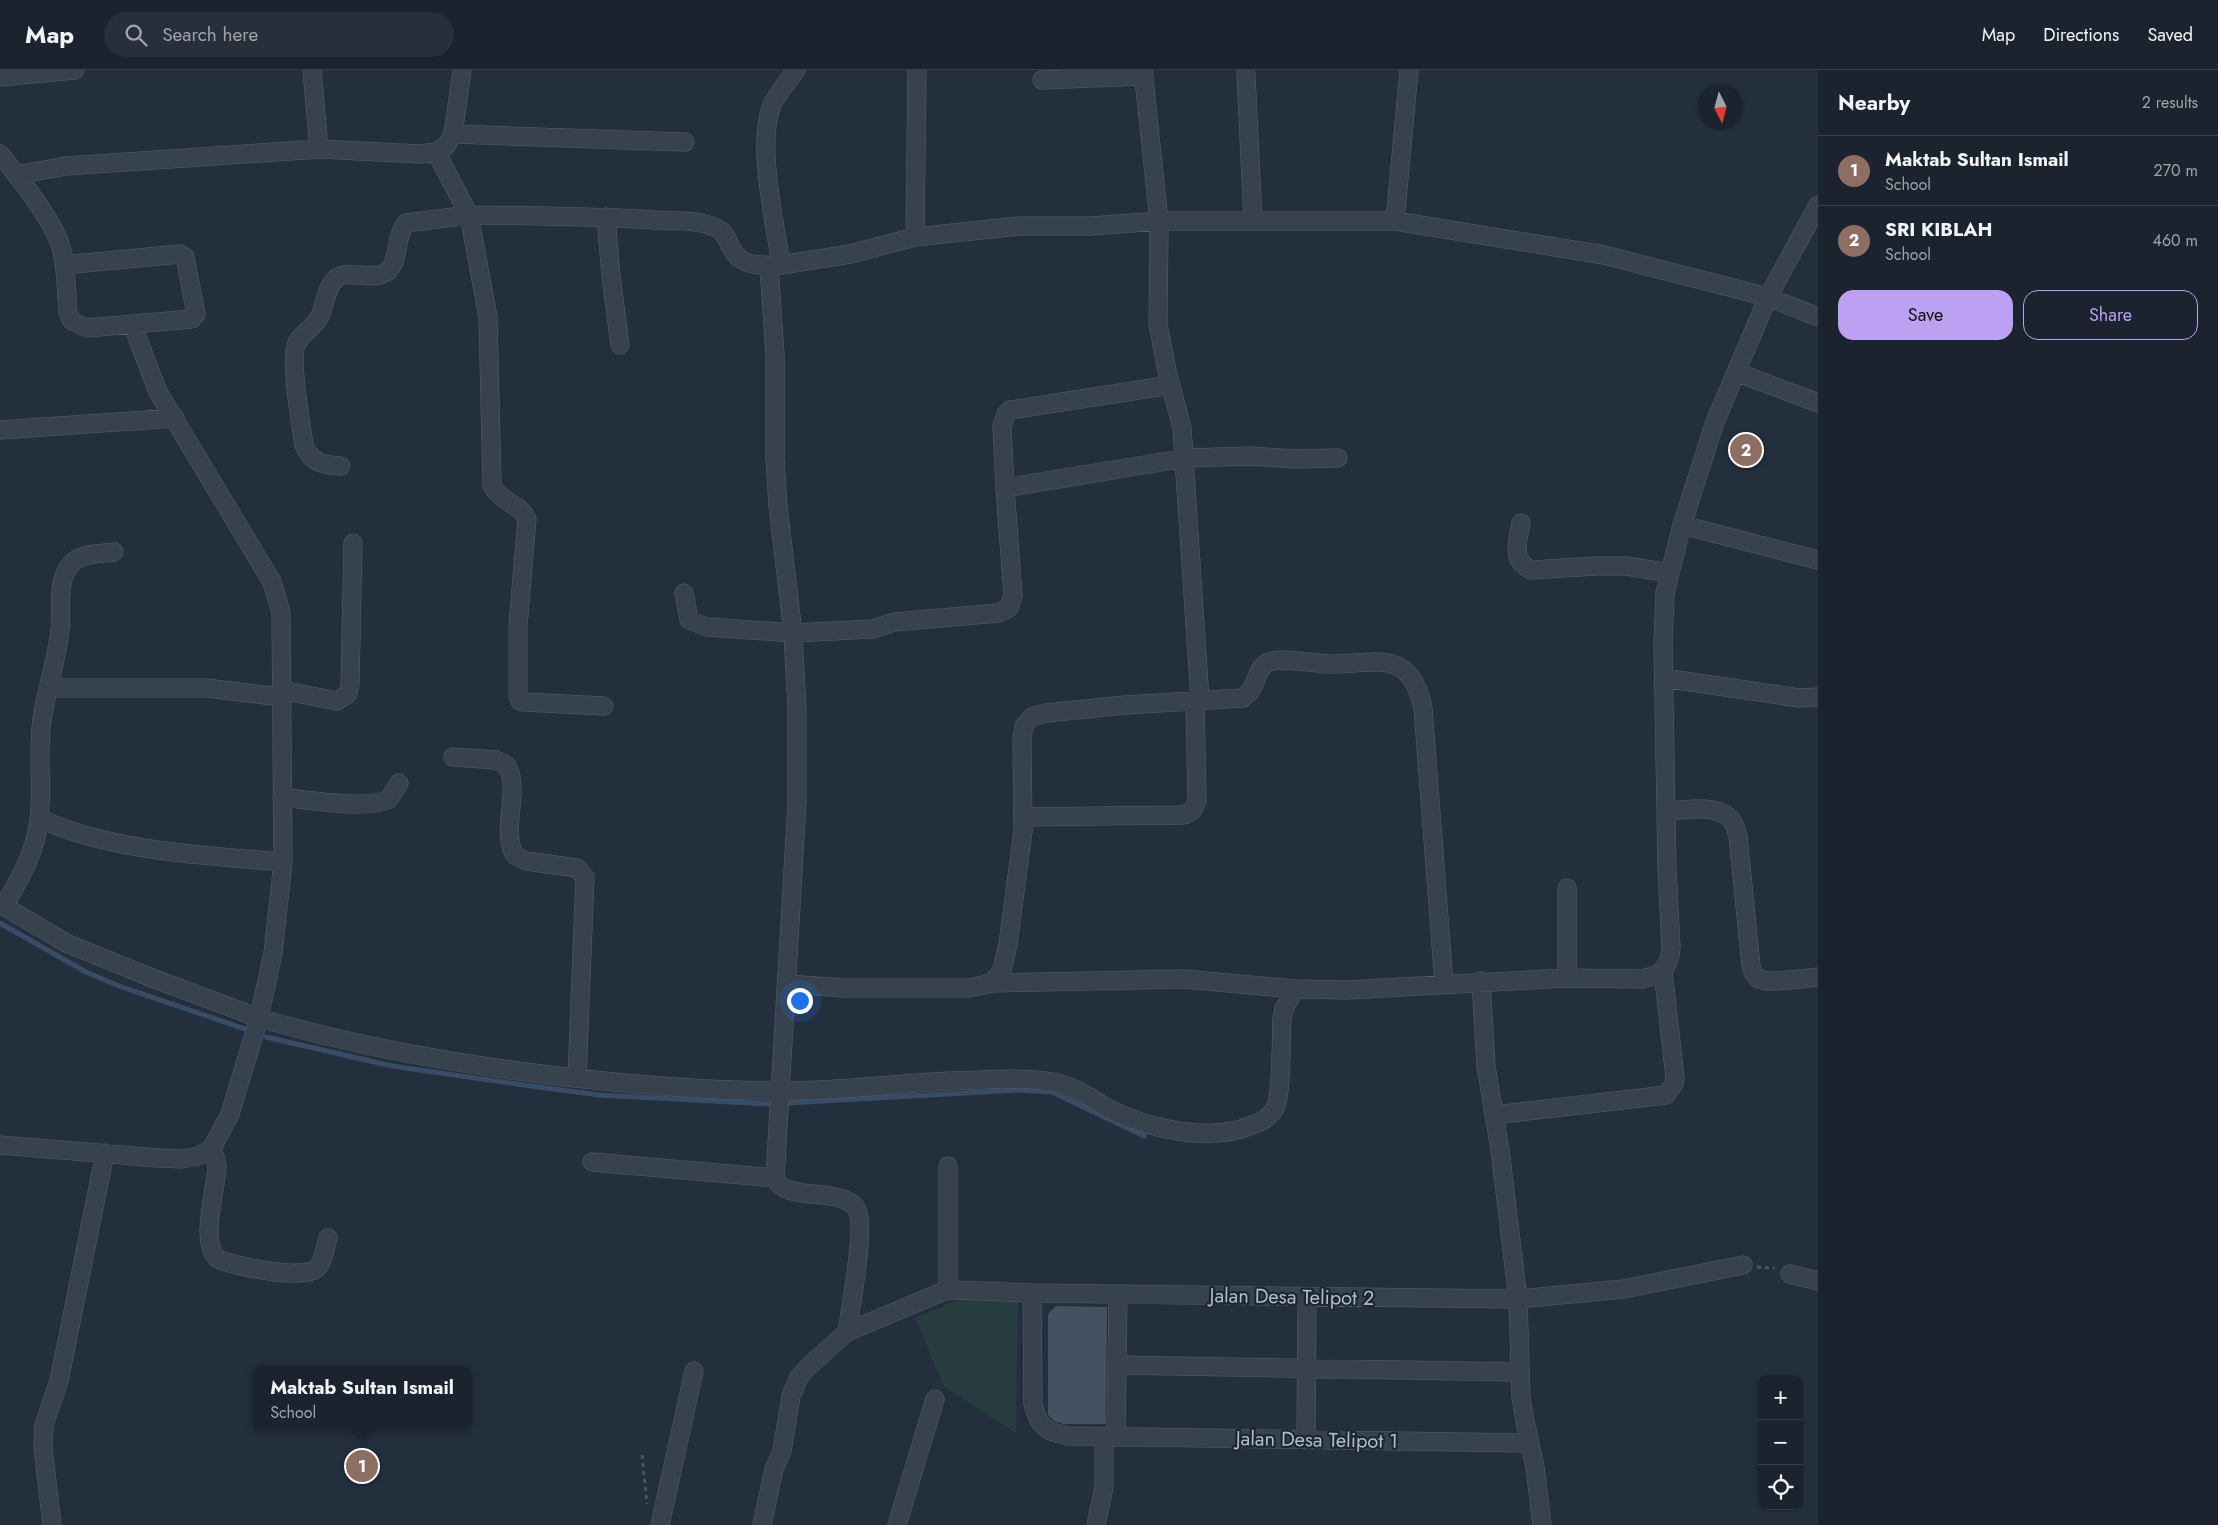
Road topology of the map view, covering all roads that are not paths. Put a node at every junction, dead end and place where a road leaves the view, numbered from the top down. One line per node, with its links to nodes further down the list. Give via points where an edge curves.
1 (75, 70): 9 (street)
2 (312, 70): 13 (street)
3 (462, 70): 11 (street)
4 (796, 70): 25 (street, via 771,106 765,128)
5 (917, 70): 23 (street)
6 (1409, 70): 20 (street)
7 (1143, 73): 10 (street); 21 (street)
8 (1246, 75): 22 (street)
9 (0, 77)
10 (1042, 80)
11 (453, 134): 12 (street); 14 (street, via 446,146)
12 (686, 142)
13 (319, 149): 14 (street); 16 (street, via 66,166)
14 (436, 152): 18 (street)
15 (0, 154): 16 (street)
16 (16, 175): 24 (street, via 51,227 60,245)
17 (1818, 204): 26 (street)
18 (469, 215): 19 (street); 37 (street, via 406,223 400,231 389,270 380,274 340,277 331,284 318,321 297,343 294,363 304,445 315,462); 52 (street, via 488,317 492,485 496,494 523,511 527,518 518,625 518,696 524,702)
19 (606, 217): 25 (street, via 714,226 725,233 736,255 745,261); 29 (street)
20 (1395, 220): 22 (street); 26 (street, via 1604,254)
21 (1159, 221): 22 (street); 23 (street, via 1091,226 1019,226); 31 (street, via 1158,324)
22 (1254, 221)
23 (915, 237): 25 (street, via 850,254)
24 (64, 265): 28 (street, via 68,313 72,321 88,328); 28 (street, via 180,254 185,257 196,314 192,319)
25 (775, 265): 46 (street, via 775,459)
26 (1768, 297): 27 (street); 30 (street)
27 (1818, 317)
28 (135, 324): 33 (street, via 158,392)
29 (620, 346)
30 (1736, 372): 32 (street); 40 (street, via 1715,422)
31 (1171, 385): 35 (street); 38 (street, via 1010,410 1002,426)
32 (1818, 402)
33 (175, 418): 34 (street); 49 (street, via 272,582 281,612)
34 (0, 430)
35 (1186, 458): 36 (street); 38 (street); 51 (street)
36 (1338, 458)
37 (341, 466)
38 (1005, 488): 46 (street, via 1013,595 1009,608 1004,612 895,622 873,629)
39 (1521, 523): 44 (street, via 1517,556 1522,566 1531,570 1626,566)
40 (1682, 525): 43 (street); 44 (street)
41 (353, 543): 49 (street, via 348,694 337,701)
42 (114, 552): 48 (street, via 80,558 71,563 66,572 62,582 60,631)
43 (1818, 560)
44 (1670, 573): 47 (street, via 1666,593)
45 (684, 593): 46 (street, via 689,620 698,624)
46 (793, 633): 67 (street, via 797,802)
47 (1664, 678): 50 (street, via 1799,698); 56 (street)
48 (48, 688): 49 (street, via 208,688); 57 (street, via 39,760)
49 (280, 693): 55 (street)
50 (1818, 697)
51 (1198, 701): 58 (street, via 1124,705 1032,717 1024,726 1022,738); 58 (street, via 1196,801 1193,810 1184,815); 68 (street, via 1242,698 1252,689 1260,668 1270,662 1387,663 1412,677 1423,708)
52 (604, 706)
53 (453, 758): 71 (street, via 496,760 507,766 511,777 511,844 515,855 526,861 577,868 585,877)
54 (399, 783): 55 (street, via 389,799 378,803 332,803)
55 (282, 797): 59 (street)
56 (1667, 811): 62 (street, via 1671,957); 63 (street, via 1711,811 1723,813 1733,821 1738,836 1751,966 1755,975 1769,980)
57 (39, 818): 59 (street, via 104,839 156,849); 61 (street, via 23,874)
58 (1023, 818): 66 (street, via 1008,944 1002,970)
59 (283, 862): 70 (street, via 273,953)
60 (1567, 888): 64 (street)
61 (2, 905): 70 (street, via 66,943)
62 (1663, 971): 64 (street, via 1642,979); 73 (street, via 1675,1078 1666,1095)
63 (1818, 977)
64 (1567, 978): 65 (street)
65 (1481, 981): 68 (street); 73 (street, via 1486,1066)
66 (992, 983): 67 (street, via 969,988 843,988); 69 (street, via 1184,979)
67 (788, 984): 72 (street)
68 (1444, 984): 69 (street, via 1347,990)
69 (1295, 989): 72 (street, via 1282,1018 1276,1108 1267,1118 1250,1126 1226,1131 1171,1130 1141,1122 1056,1082 1046,1081 967,1080)
70 (259, 1018): 71 (street, via 364,1047 500,1070); 75 (street, via 230,1114)
71 (577, 1078): 72 (street, via 653,1087)
72 (779, 1092): 79 (street)
73 (1494, 1115): 88 (street)
74 (0, 1145): 76 (street)
75 (212, 1148): 76 (street, via 199,1156 181,1159); 80 (street, via 217,1166 210,1211 210,1245 218,1259 284,1272 310,1272 319,1265)
76 (105, 1153): 99 (street, via 60,1381 44,1425 43,1448)
77 (592, 1162): 79 (street)
78 (948, 1166): 84 (street)
79 (775, 1178): 89 (street, via 786,1190 843,1198 858,1210 861,1230)
80 (328, 1238)
81 (1743, 1266): 88 (street, Jalan Desa Telipot 2, via 1624,1289)
82 (1790, 1274): 83 (street)
83 (1818, 1281)
84 (948, 1291): 85 (street, Jalan Desa Telipot 2); 89 (street, Jalan Desa Telipot 2)
85 (1032, 1293): 86 (street, Jalan Desa Telipot 2); 95 (street, Jalan Desa Telipot 1, via 1033,1404 1036,1416 1054,1434)
86 (1118, 1294): 87 (street, Jalan Desa Telipot 2); 90 (street)
87 (1307, 1297): 88 (street, Jalan Desa Telipot 2); 91 (street)
88 (1518, 1299): 93 (street)
89 (847, 1332): 100 (street, Jalan Desa Telipot 2, via 807,1368 794,1387 782,1452 774,1469)
90 (1117, 1365): 91 (street); 95 (street)
91 (1307, 1368): 93 (street); 96 (street)
92 (694, 1372): 98 (street)
93 (1519, 1372): 97 (street, via 1524,1421)
94 (935, 1399): 101 (street)
95 (1110, 1437): 96 (street, Jalan Desa Telipot 1); 102 (street)
96 (1306, 1440): 97 (street, Jalan Desa Telipot 1)
97 (1530, 1443): 103 (street)
98 (654, 1519)
99 (52, 1525)
100 (762, 1525)
101 (897, 1525)
102 (1096, 1525)
103 (1542, 1525)

